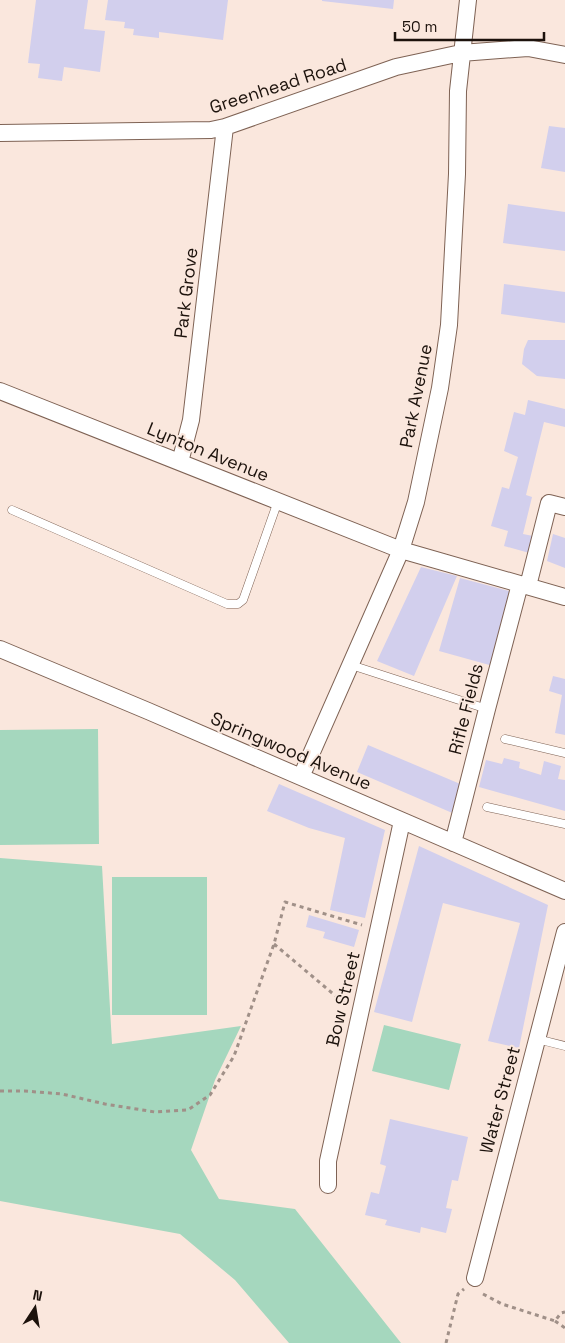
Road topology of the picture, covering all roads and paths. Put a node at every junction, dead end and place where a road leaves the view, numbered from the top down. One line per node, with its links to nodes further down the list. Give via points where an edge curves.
1 (468, 0): 2 (street, Park Avenue)
2 (461, 53): 3 (street, Greenhead Road, via 528,48); 4 (street, Greenhead Road, via 396,67); 11 (street, Park Avenue, via 449,325 440,388 416,502)
3 (565, 55)
4 (225, 127): 5 (street, Greenhead Road, via 211,130); 7 (street, Park Grove, via 191,420)
5 (0, 133)
6 (0, 390): 7 (street, Lynton Avenue)
7 (180, 462): 8 (street, Lynton Avenue)
8 (278, 501): 10 (lane, via 243,600 238,604 227,604); 11 (street, Lynton Avenue)
9 (565, 507): 12 (street, Rifle Fields, via 549,503)
10 (12, 510)
11 (401, 550): 12 (street); 15 (street, Park Avenue)
12 (524, 585): 13 (street); 16 (street, Rifle Fields)
13 (565, 597)
14 (0, 649): 19 (street, Springwood Avenue)
15 (351, 665): 16 (lane); 19 (street, Park Avenue)
16 (486, 709): 23 (street, Rifle Fields)
17 (505, 739): 18 (lane)
18 (565, 753)
19 (301, 777): 21 (street, Springwood Avenue)
20 (487, 807): 22 (lane)
21 (402, 821): 23 (street, Springwood Avenue); 25 (street, Bow Street)
22 (565, 824)
23 (453, 843): 24 (street, Springwood Avenue)
24 (565, 891)
25 (379, 930): 27 (path, via 285,902); 28 (street, Bow Street)
26 (565, 932): 29 (street, Water Street)
27 (274, 944): 28 (path); 31 (path, via 234,1056 210,1095 188,1110 155,1112 62,1094)
28 (360, 1016): 32 (street, Bow Street, via 328,1161)
29 (537, 1039): 30 (lane); 33 (street, Water Street)
30 (565, 1046)
31 (0, 1091)
32 (328, 1186)
33 (471, 1282): 35 (path, via 502,1304); 37 (path, via 458,1294)
34 (565, 1312): 35 (path)
35 (555, 1321): 36 (path)
36 (565, 1328)
37 (446, 1343)

